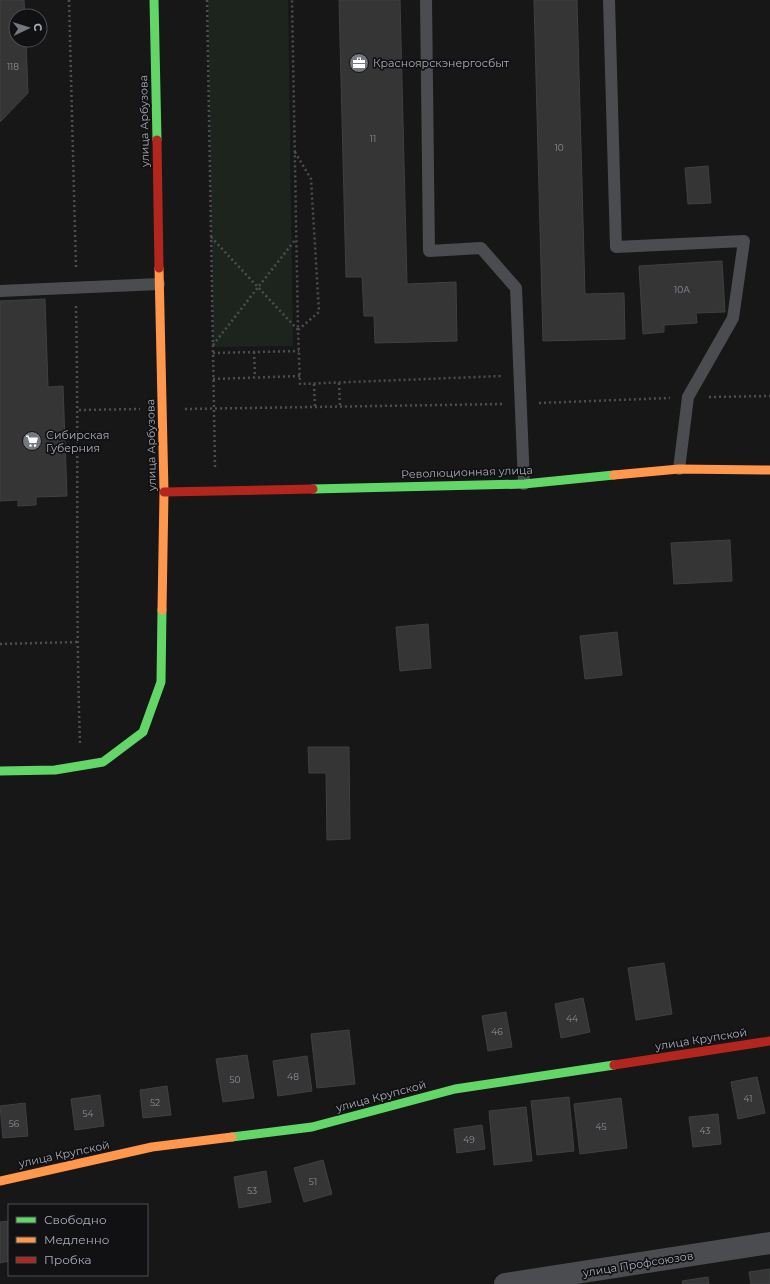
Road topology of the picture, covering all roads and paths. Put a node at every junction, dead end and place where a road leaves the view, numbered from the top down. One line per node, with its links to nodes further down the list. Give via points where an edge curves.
1 (69, 0): 12 (path)
2 (154, 0): 10 (street, улица Арбузова)
3 (207, 0): 8 (path)
4 (292, 0): 7 (path)
5 (426, 0): 20 (lane, via 429,250 482,248 516,288)
6 (608, 0): 26 (lane, via 616,247 744,241 733,318)
7 (295, 152): 9 (path); 14 (path, via 311,179 319,312)
8 (211, 236): 11 (path); 15 (path)
9 (296, 240): 11 (path); 14 (path)
10 (159, 284): 12 (lane); 30 (street, улица Арбузова)
11 (258, 286): 14 (path); 15 (path)
12 (76, 287): 13 (lane); 32 (path)
13 (0, 291)
14 (298, 330): 16 (path)
15 (213, 345): 18 (path)
16 (299, 351): 17 (path); 19 (path)
17 (254, 352): 18 (path); 21 (path)
18 (213, 353): 22 (path)
19 (300, 376): 21 (path); 24 (path, via 300,384)
20 (521, 376): 23 (path); 27 (lane)
21 (255, 377): 22 (path)
22 (213, 379): 31 (path)
23 (338, 383): 24 (path); 28 (path)
24 (314, 384): 29 (path)
25 (770, 396): 26 (path)
26 (688, 397): 27 (path); 33 (lane)
27 (521, 403): 28 (path); 35 (lane)
28 (340, 406): 29 (path)
29 (315, 407): 31 (path)
30 (162, 409): 31 (path); 32 (path); 37 (street, улица Арбузова)
31 (214, 409): 36 (path)
32 (78, 410): 38 (path)
33 (679, 469): 34 (street, Революционная улица); 35 (street, Революционная улица)
34 (770, 470)
35 (524, 484): 36 (street, Революционная улица)
36 (215, 490): 37 (street, Революционная улица)
37 (164, 492): 40 (street, улица Арбузова, via 162,682 143,732 103,762)
38 (76, 642): 39 (path); 40 (path)
39 (0, 644)
40 (81, 765): 41 (street, улица Арбузова, via 54,770)
41 (0, 771)
42 (770, 1040): 43 (street, улица Крупской, via 455,1089 312,1127 152,1147)
43 (0, 1180)
44 (770, 1244): 45 (street, улица Профсоюзов)
45 (505, 1284)

